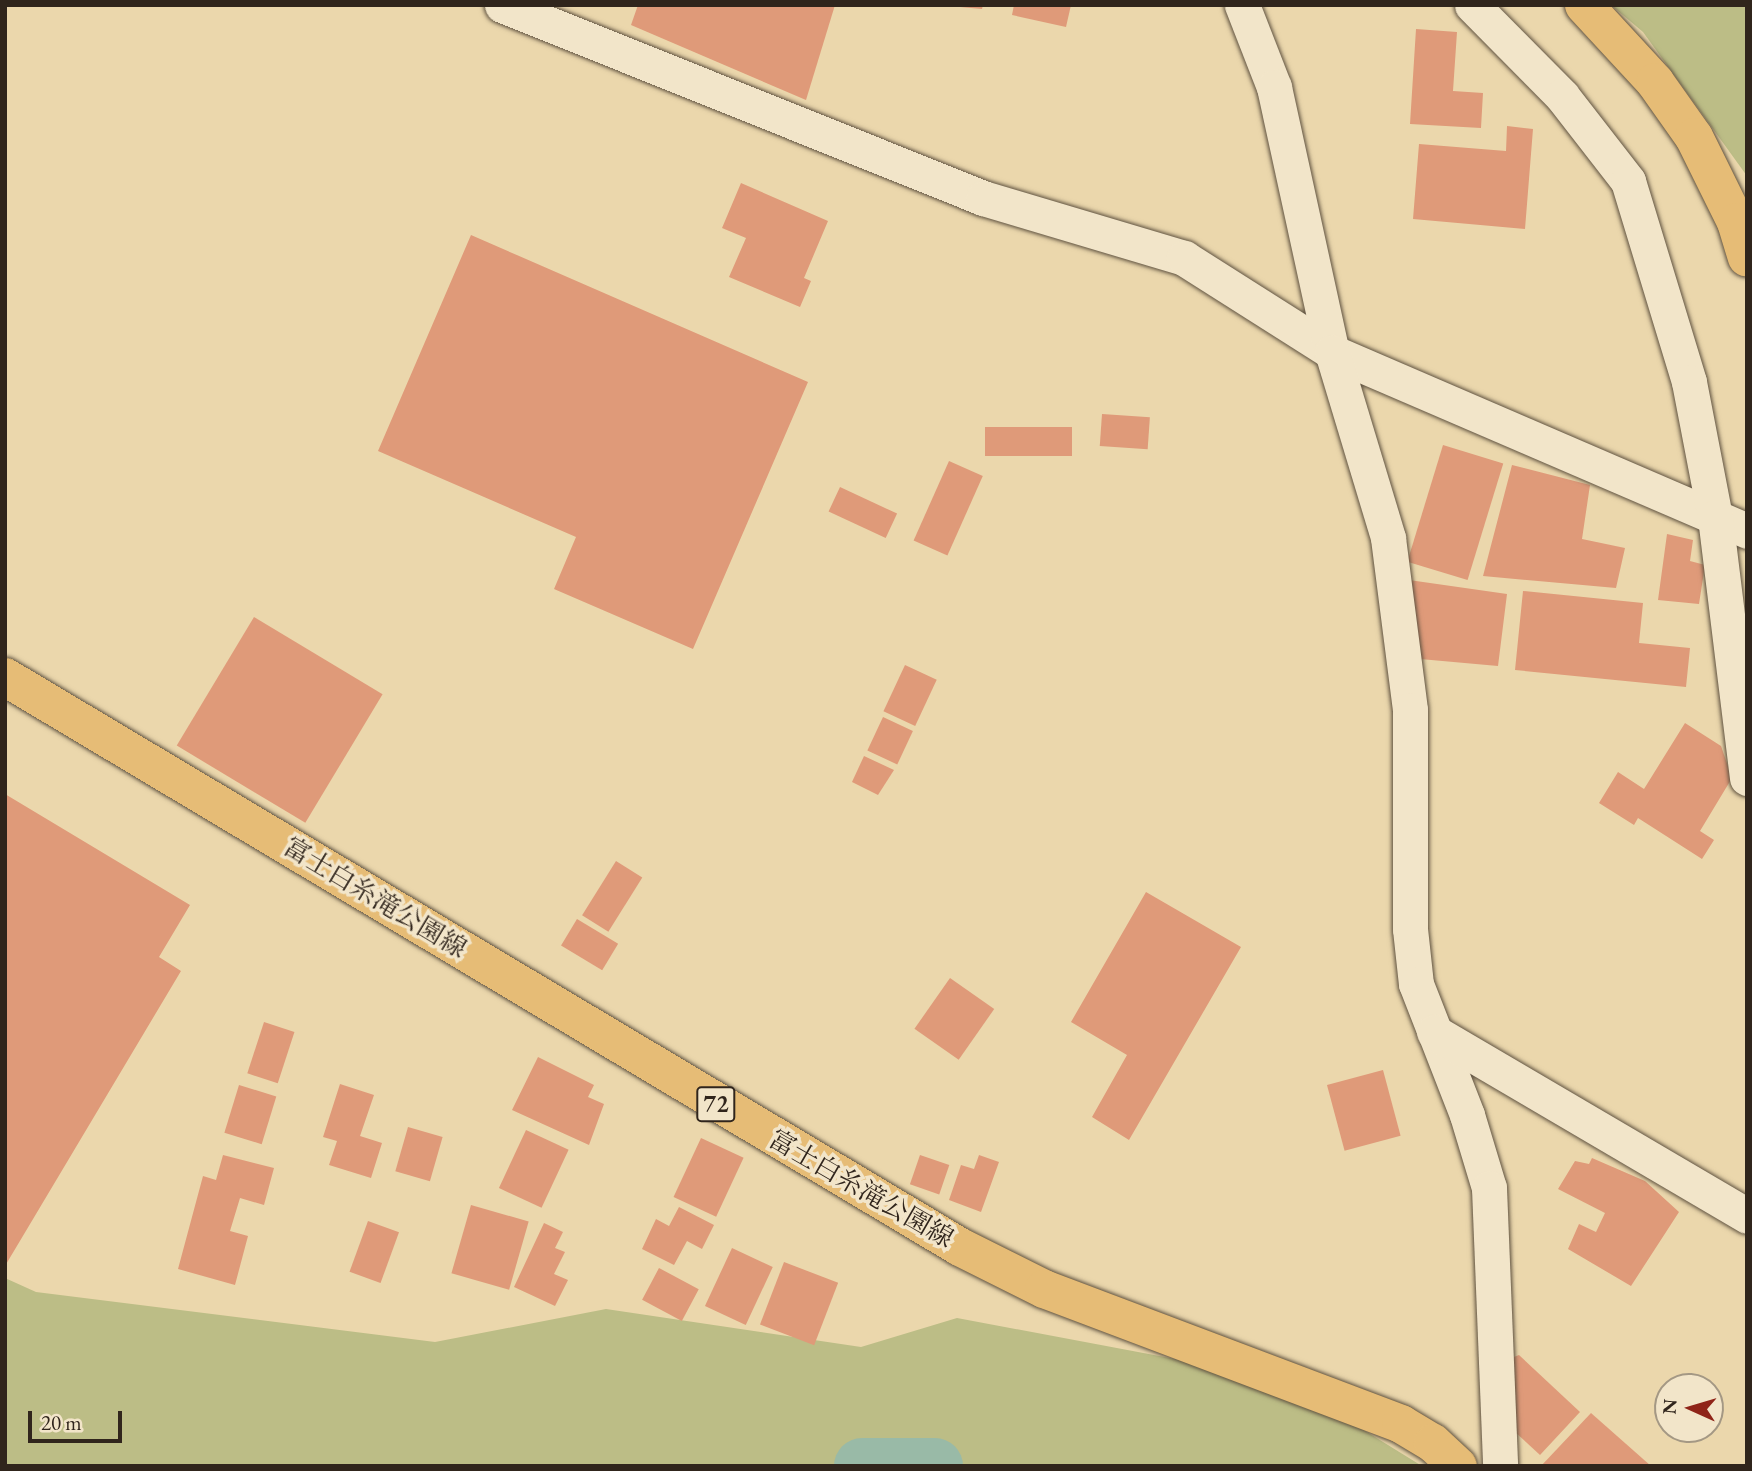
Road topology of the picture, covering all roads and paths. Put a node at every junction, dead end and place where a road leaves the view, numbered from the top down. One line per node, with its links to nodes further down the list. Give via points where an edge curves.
1 (502, 5): 6 (street, via 983,198 1184,258)
2 (1242, 5): 6 (street, via 1274,87)
3 (1472, 5): 7 (street, via 1562,96 1628,181 1689,382)
4 (1584, 5): 5 (main road, via 1655,82 1694,137 1736,222)
5 (1747, 257)
6 (1332, 352): 7 (street); 11 (street, via 1388,538 1410,710 1410,929 1416,984)
7 (1715, 517): 8 (street); 10 (street)
8 (1747, 531)
9 (5, 677): 13 (main road, 富士白糸滝公園線 / 72, via 960,1247 1044,1289 1401,1424 1433,1443)
10 (1747, 778)
11 (1434, 1032): 12 (street); 14 (street, via 1489,1188)
12 (1747, 1216)
13 (1458, 1466)
14 (1500, 1466)

